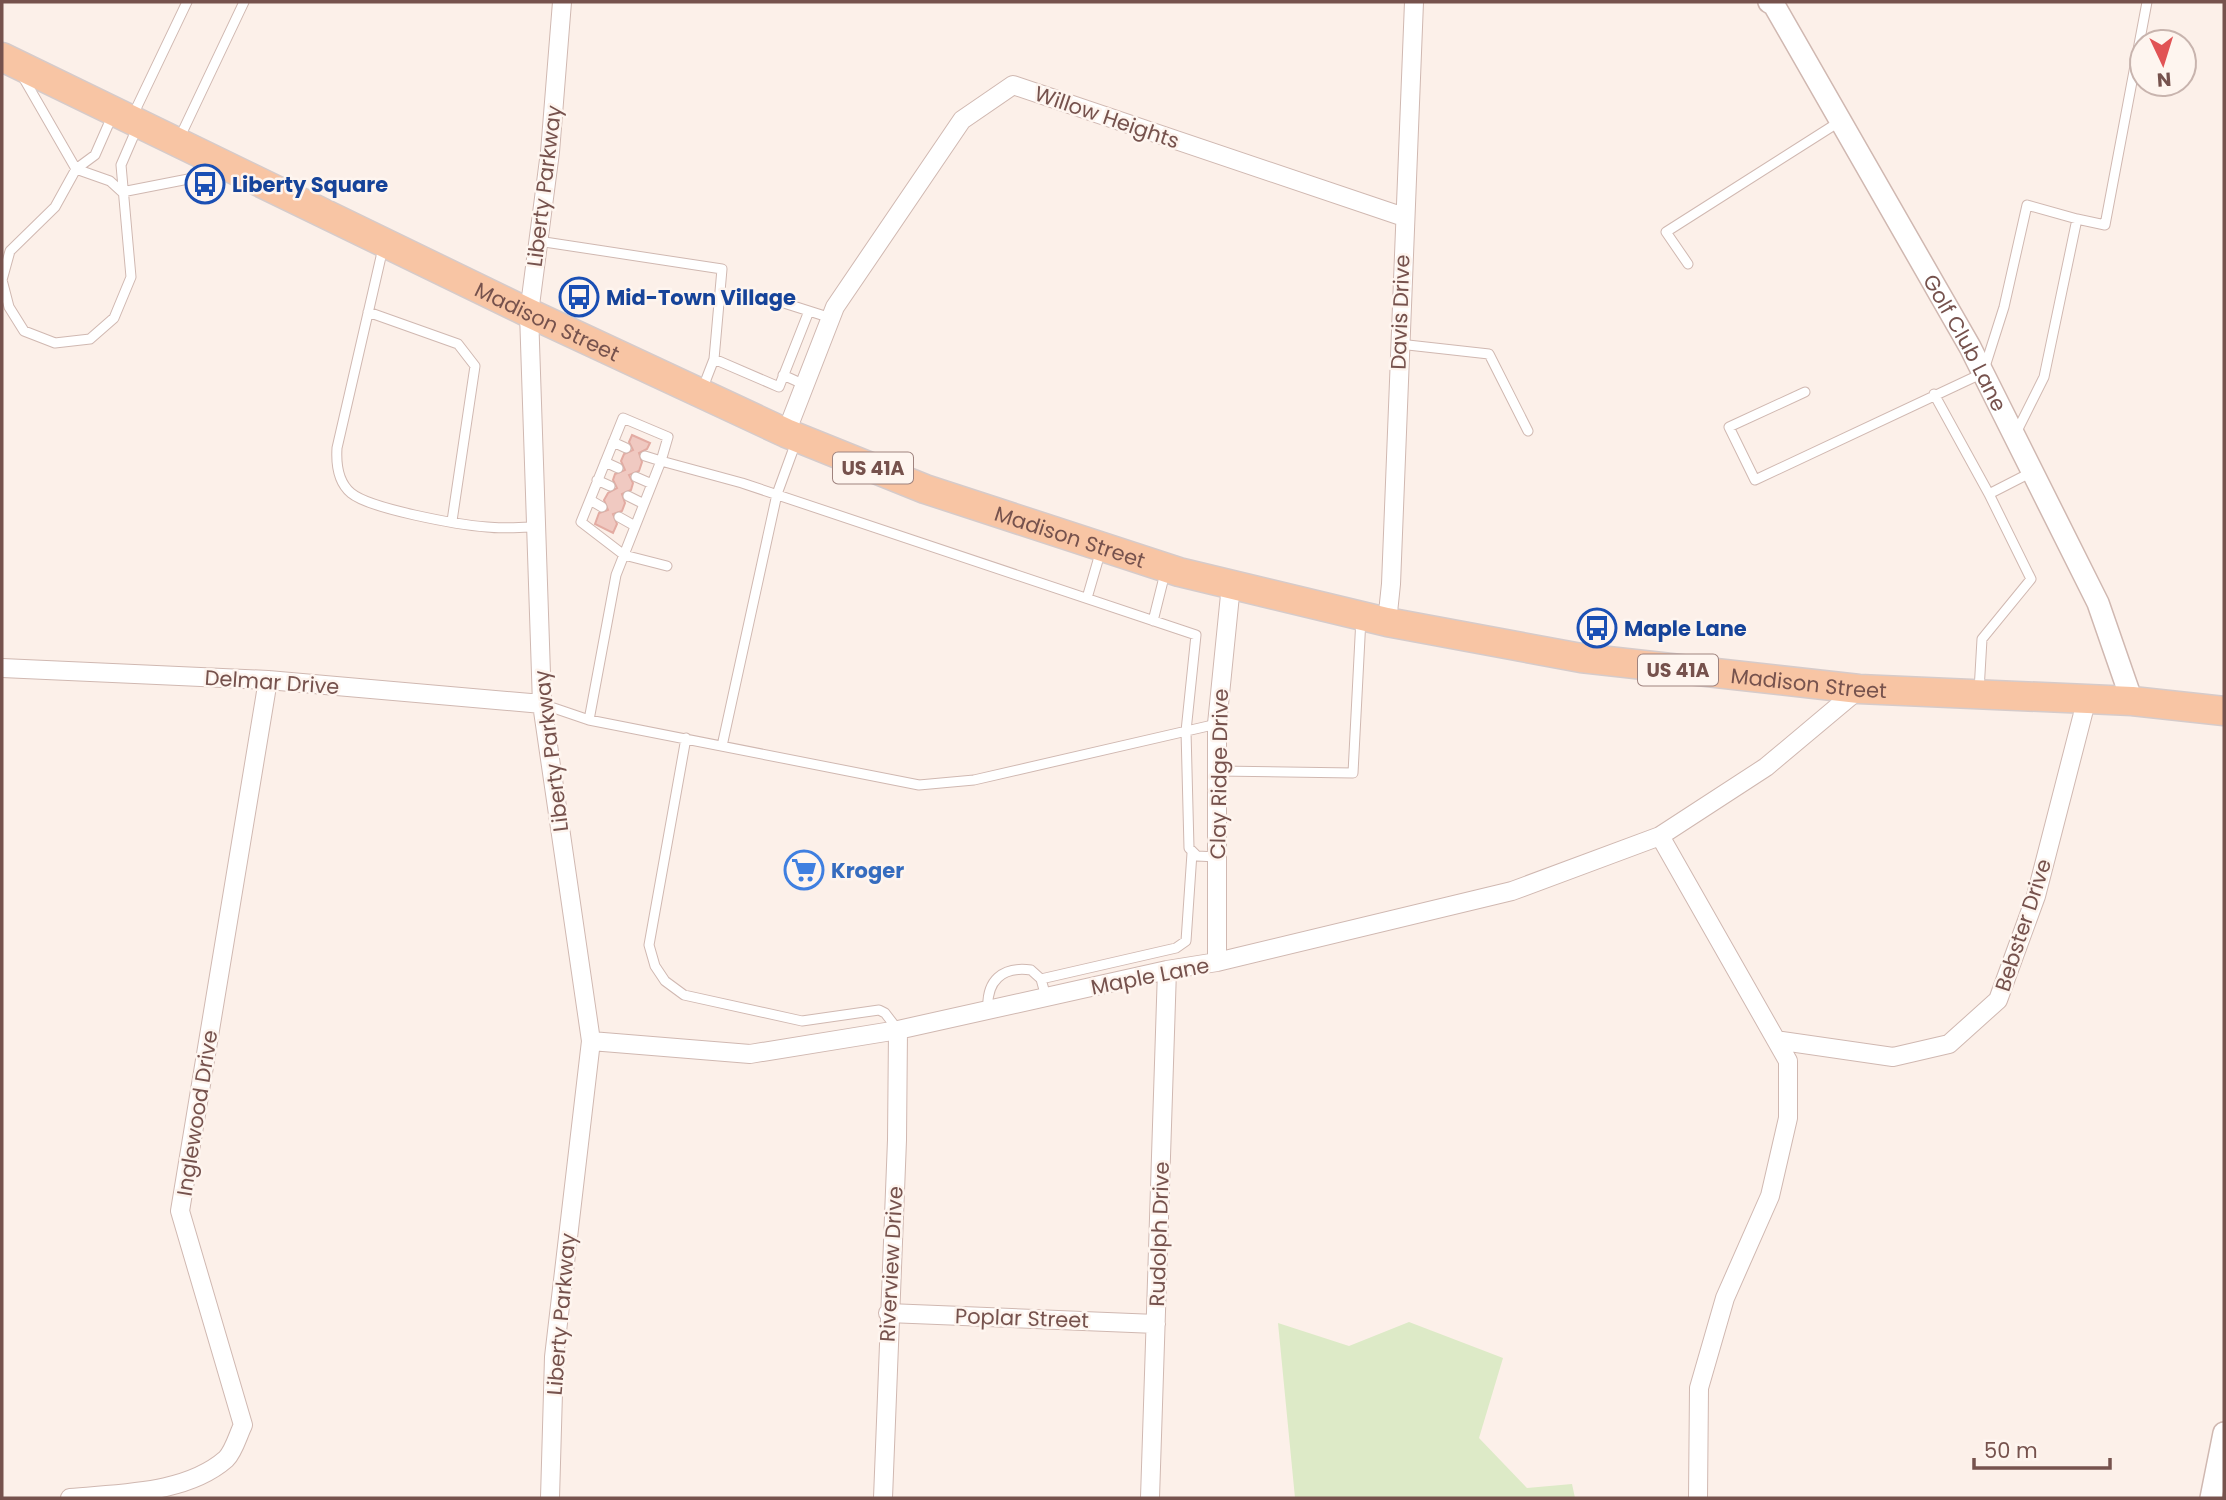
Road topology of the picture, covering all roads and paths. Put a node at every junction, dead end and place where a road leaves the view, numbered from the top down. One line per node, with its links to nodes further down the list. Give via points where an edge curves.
1 (187, 2): 8 (lane)
2 (244, 2): 10 (lane)
3 (562, 2): 16 (street, Liberty Parkway)
4 (1414, 2): 14 (street, Davis Drive)
5 (1769, 2): 9 (street, Golf Club Lane)
6 (2147, 2): 15 (lane, via 2105,225)
7 (8, 60): 8 (main road, Madison Street / US 41A); 11 (lane)
8 (128, 118): 10 (main road, Madison Street / US 41A); 11 (lane); 13 (lane)
9 (1841, 121): 18 (lane, via 1666,232); 27 (street, Golf Club Lane)
10 (178, 142): 12 (main road, Madison Street / US 41A)
11 (76, 169): 13 (lane, via 110,181); 19 (lane, via 55,207 10,251)
12 (235, 170): 13 (lane); 17 (main road, Madison Street / US 41A)
13 (122, 192): 19 (lane, via 131,277 114,318 90,339 55,343 24,331 9,307)
14 (1404, 217): 24 (street, Willow Heights, via 1013,85 962,120); 25 (street, Davis Drive)
15 (2077, 219): 27 (lane, via 2027,205 2004,307); 35 (lane, via 2044,377)
16 (538, 241): 23 (street, Liberty Parkway); 26 (lane, via 722,269)
17 (384, 243): 22 (lane); 23 (main road, Madison Street / US 41A)
18 (1688, 264)
19 (2, 280)
20 (765, 297): 21 (lane)
21 (809, 311): 24 (lane); 28 (lane)
22 (368, 312): 54 (lane, via 458,344 475,366); 54 (lane, via 337,448 341,480 349,492 368,504)
23 (528, 313): 31 (main road, Madison Street / US 41A); 56 (street, Liberty Parkway)
24 (831, 318): 29 (street, Willow Heights)
25 (1399, 344): 33 (lane, via 1489,354); 63 (street, Davis Drive, via 1391,584)
26 (714, 359): 28 (lane, via 779,387); 31 (lane)
27 (1983, 373): 32 (lane); 35 (street, Golf Club Lane)
28 (783, 375): 29 (lane)
29 (805, 385): 34 (street, Willow Heights)
30 (1805, 392): 32 (lane, via 1729,427 1755,480)
31 (700, 394): 34 (main road, Madison Street / US 41A)
32 (1934, 394): 48 (lane)
33 (1528, 431)
34 (792, 435): 47 (lane); 57 (main road, Madison Street / US 41A, via 925,489)
35 (2014, 436): 42 (street, Golf Club Lane)
36 (613, 442): 37 (lane); 39 (lane, via 623,418 668,437); 40 (lane)
37 (626, 448)
38 (645, 456): 39 (lane)
39 (661, 461): 45 (lane); 47 (lane)
40 (605, 462): 41 (lane); 44 (lane)
41 (618, 468)
42 (2032, 472): 48 (lane); 70 (street, Golf Club Lane, via 2098,603)
43 (636, 477): 45 (lane)
44 (597, 480): 46 (lane); 50 (lane)
45 (652, 484): 51 (lane)
46 (610, 486)
47 (776, 494): 62 (lane); 77 (lane)
48 (1989, 494): 68 (lane, via 2031,579 1982,639)
49 (628, 496): 51 (lane)
50 (590, 500): 52 (lane); 58 (lane, via 581,522)
51 (644, 504): 55 (lane)
52 (602, 507)
53 (619, 517): 55 (lane)
54 (452, 521): 56 (lane, via 486,527)
55 (635, 526): 58 (lane)
56 (536, 527): 71 (street, Liberty Parkway)
57 (1101, 548): 60 (main road, Madison Street / US 41A); 62 (lane)
58 (624, 555): 59 (lane); 73 (lane, via 616,575)
59 (667, 566)
60 (1167, 568): 61 (main road, Madison Street / US 41A); 64 (lane)
61 (1231, 586): 63 (main road, Madison Street / US 41A); 74 (street, Clay Ridge Drive)
62 (1087, 598): 64 (lane)
63 (1374, 619): 67 (main road, Madison Street / US 41A, via 1581,658); 78 (lane, via 1353,773)
64 (1153, 621): 75 (lane, via 1196,635)
65 (2, 668): 66 (street, Delmar Drive)
66 (268, 680): 71 (street, Delmar Drive); 93 (street, Inglewood Drive, via 180,1211 243,1425 228,1457 199,1476 144,1491)
67 (1859, 689): 68 (main road, Madison Street / US 41A); 79 (street, Maple Lane, via 1766,767)
68 (1979, 693): 69 (main road, Madison Street / US 41A)
69 (2087, 698): 70 (main road, Madison Street / US 41A); 88 (street, Bebster Drive, via 2036,896 1998,1000 1949,1044 1892,1057)
70 (2132, 701): 72 (main road, Madison Street / US 41A)
71 (542, 704): 73 (lane); 89 (street, Liberty Parkway)
72 (2224, 711)
73 (589, 720): 76 (lane)
74 (1217, 724): 75 (lane); 78 (street, Clay Ridge Drive)
75 (1186, 731): 77 (lane, via 974,780 919,785); 80 (lane)
76 (686, 738): 77 (lane); 87 (lane, via 649,945 665,981 684,995 802,1021 879,1010)
77 (722, 746)
78 (1217, 771): 81 (street, Clay Ridge Drive)
79 (1660, 836): 82 (street, Maple Lane, via 1512,891); 88 (street)
80 (1192, 853): 81 (lane); 84 (lane, via 1186,941 1176,948)
81 (1217, 857): 82 (street, Clay Ridge Drive)
82 (1217, 962): 83 (street, Maple Lane)
83 (1167, 970): 85 (street, Maple Lane); 91 (street, Rudolph Drive)
84 (1041, 979): 85 (lane); 86 (lane, via 1031,970 1002,973 991,983)
85 (1046, 997): 86 (street, Maple Lane)
86 (988, 1010): 87 (street, Maple Lane)
87 (898, 1030): 89 (street, Maple Lane, via 750,1054); 90 (street, Riverview Drive)
88 (1776, 1040): 97 (street, via 1788,1062 1788,1118 1770,1196 1726,1298 1699,1388)
89 (591, 1041): 94 (street, Liberty Parkway, via 554,1357)
90 (888, 1313): 91 (street, Poplar Street); 95 (street, Riverview Drive)
91 (1156, 1324): 96 (street, Rudolph Drive)
92 (2224, 1433): 98 (street)
93 (70, 1498)
94 (550, 1498)
95 (883, 1498)
96 (1150, 1498)
97 (1698, 1498)
98 (2211, 1498)

